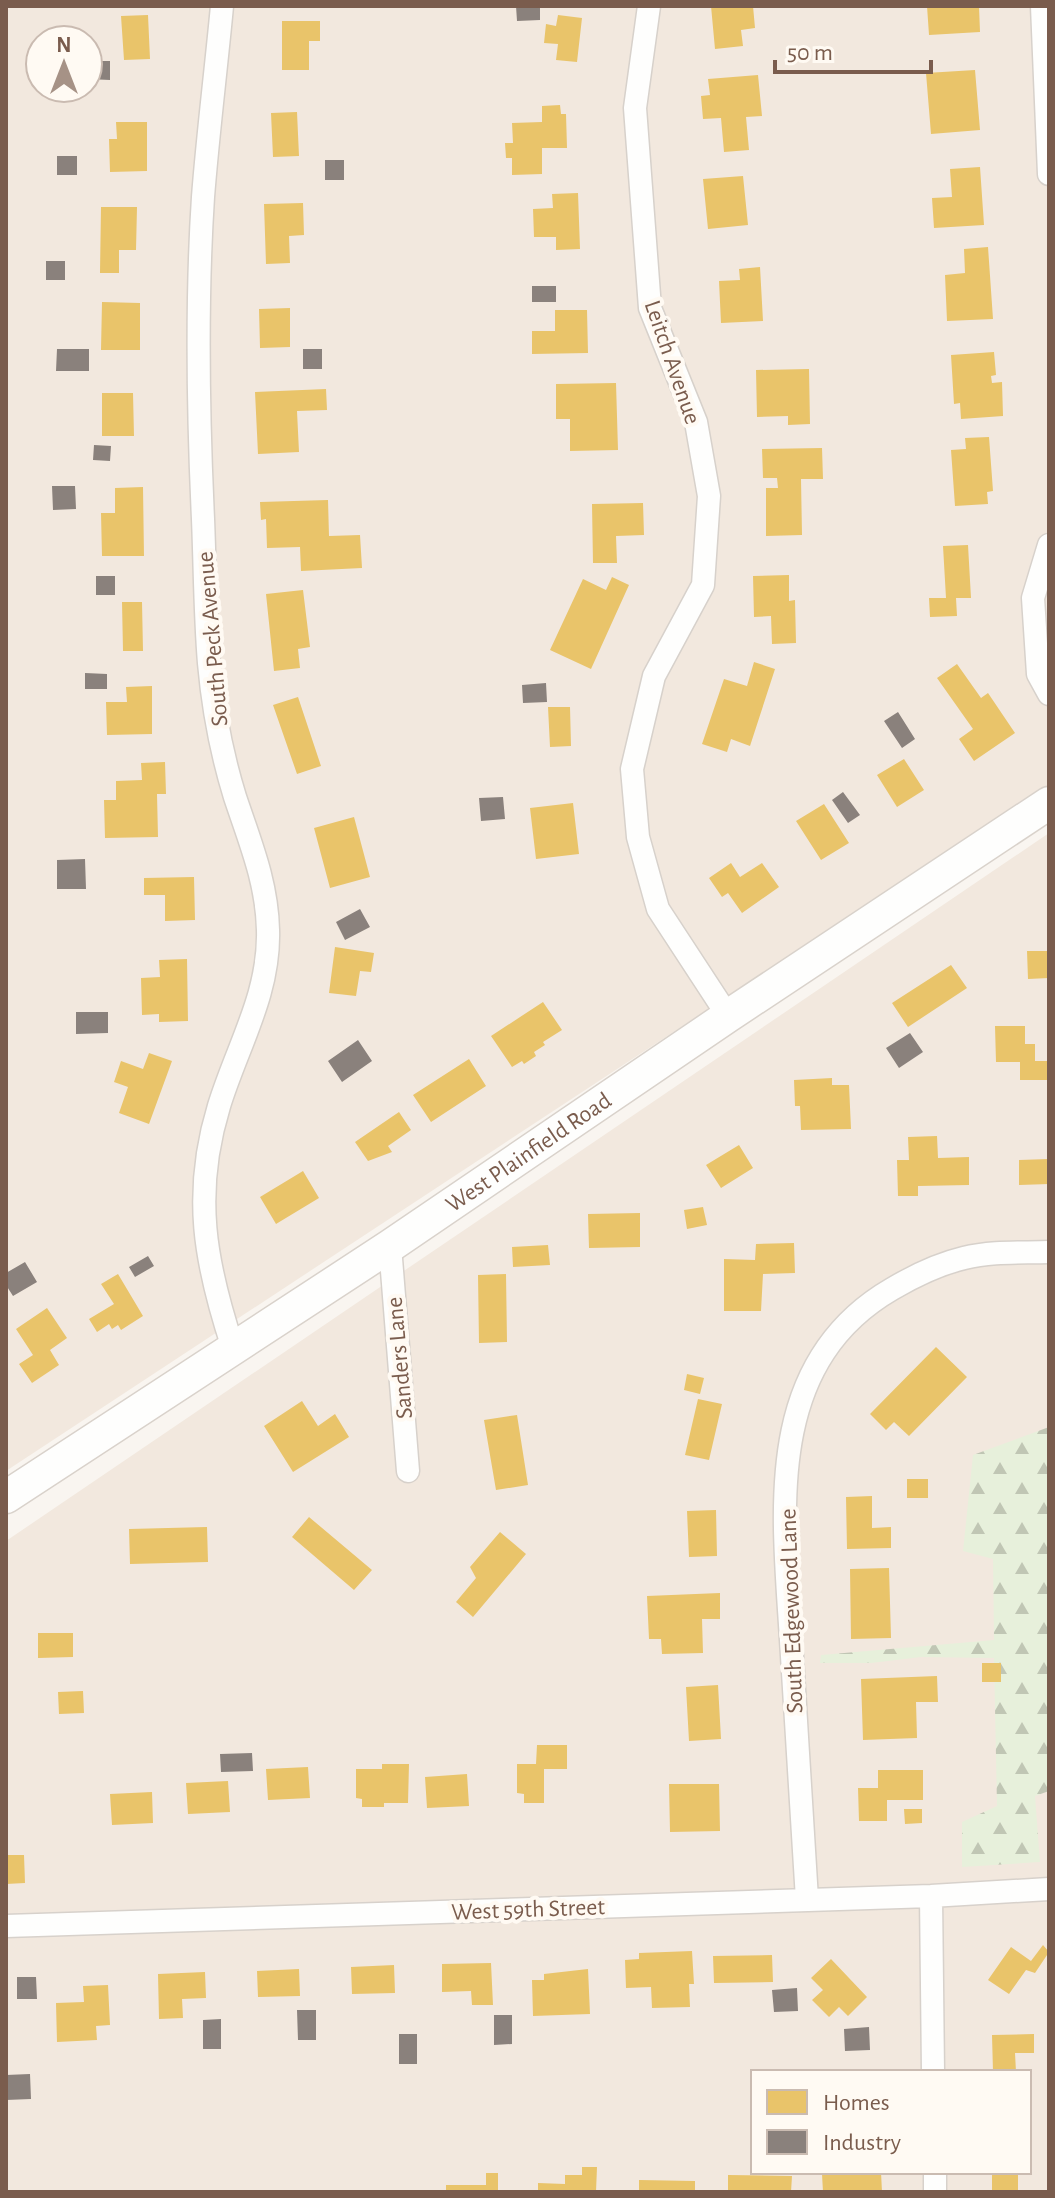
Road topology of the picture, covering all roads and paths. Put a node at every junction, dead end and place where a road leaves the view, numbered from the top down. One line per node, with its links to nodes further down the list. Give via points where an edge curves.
1 (222, 6): 11 (street, South Peck Avenue, via 199,282 198,401 209,663 223,749 266,893 268,933 260,999 219,1106 204,1164 203,1215 213,1287)
2 (649, 6): 8 (street, Leitch Avenue, via 635,108 650,308 696,422 709,496 703,585 654,676 632,769 638,837 658,909)
3 (1042, 6): 4 (street)
4 (1049, 174)
5 (1049, 545): 6 (street, via 1033,598 1038,674)
6 (1049, 694)
7 (1049, 803): 8 (main road, West Plainfield Road)
8 (728, 1016): 9 (main road, West Plainfield Road)
9 (390, 1246): 11 (main road, West Plainfield Road); 12 (street, Sanders Lane)
10 (1049, 1252): 16 (street, South Edgewood Lane, via 965,1257 934,1267 866,1304 815,1363 801,1395 786,1492 786,1564)
11 (233, 1348): 13 (main road, West Plainfield Road)
12 (408, 1471)
13 (6, 1497)
14 (1049, 1889): 15 (street, West 59th Street)
15 (931, 1896): 16 (street, West 59th Street); 18 (street)
16 (807, 1900): 17 (street, West 59th Street)
17 (6, 1926)
18 (933, 2070)

